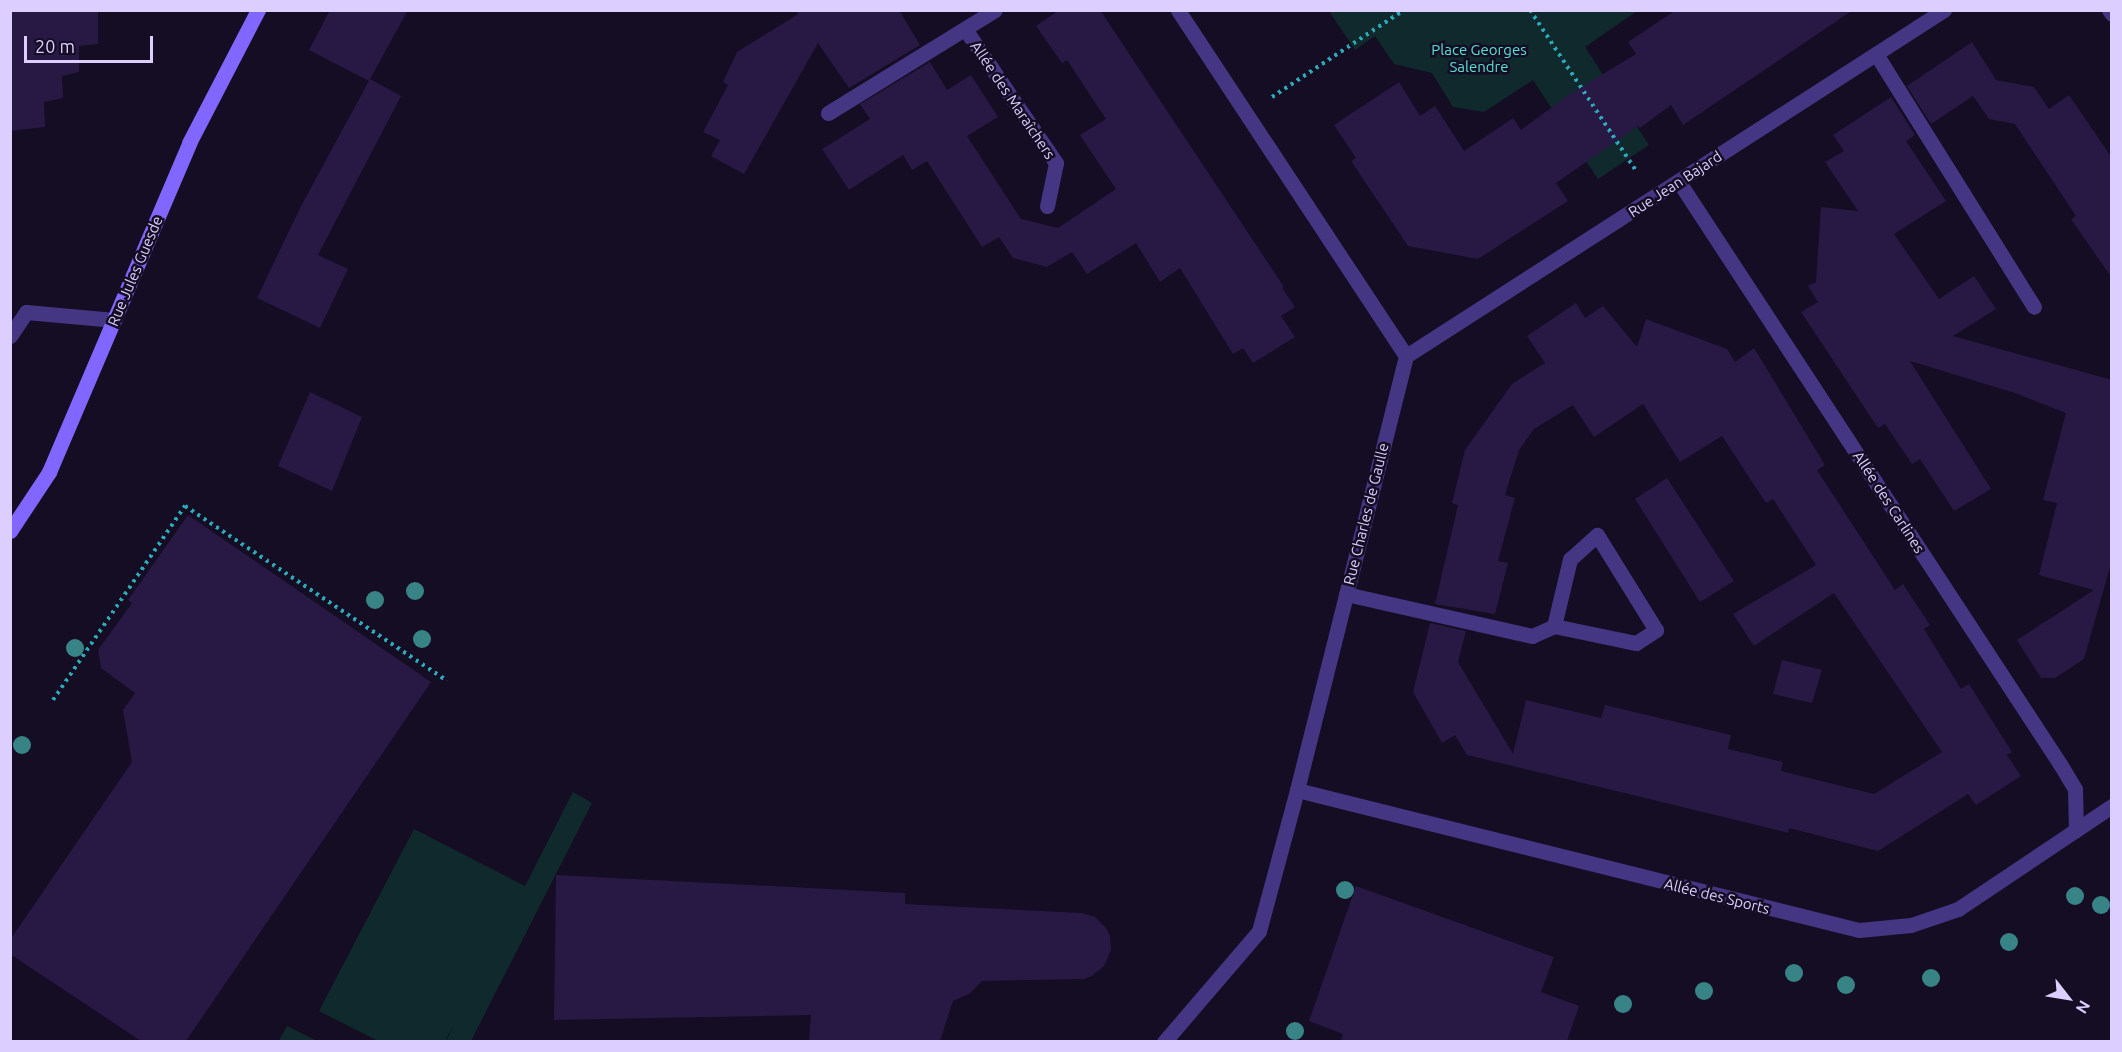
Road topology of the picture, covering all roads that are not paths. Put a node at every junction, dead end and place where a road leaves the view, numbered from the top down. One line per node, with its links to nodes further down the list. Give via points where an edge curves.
1 (258, 10): 13 (street, Rue Jules Guesde, via 189,143)
2 (995, 10): 7 (street, Allée des Maraîchers)
3 (1178, 10): 15 (street)
4 (1944, 10): 8 (street, Rue Jean Bajard)
5 (2109, 10): 6 (street)
6 (2112, 14)
7 (965, 30): 9 (street, Allée des Maraîchers); 11 (street, Allée des Maraîchers, via 1056,163)
8 (1876, 54): 10 (street, Rue Jean Bajard); 12 (street)
9 (828, 113)
10 (1679, 182): 15 (street, Rue Jean Bajard); 21 (street, Allée des Carlines, via 2060,764 2075,789)
11 (1047, 206)
12 (2034, 307)
13 (115, 320): 14 (street, via 26,312); 16 (street, Rue Jules Guesde, via 49,472)
14 (10, 336)
15 (1406, 356): 17 (street, Rue Charles de Gaulle)
16 (10, 531)
17 (1346, 594): 18 (street, via 1532,636); 19 (street, Rue Charles de Gaulle)
18 (1554, 626): 18 (street, via 1636,643 1656,630 1597,535 1570,559)
19 (1297, 790): 21 (street, Allée des Sports, via 1859,930 1911,925 1958,909); 22 (street, Rue Charles de Gaulle, via 1259,931)
20 (2112, 806): 21 (street, Allée des Sports)
21 (2076, 830)
22 (1164, 1041)

